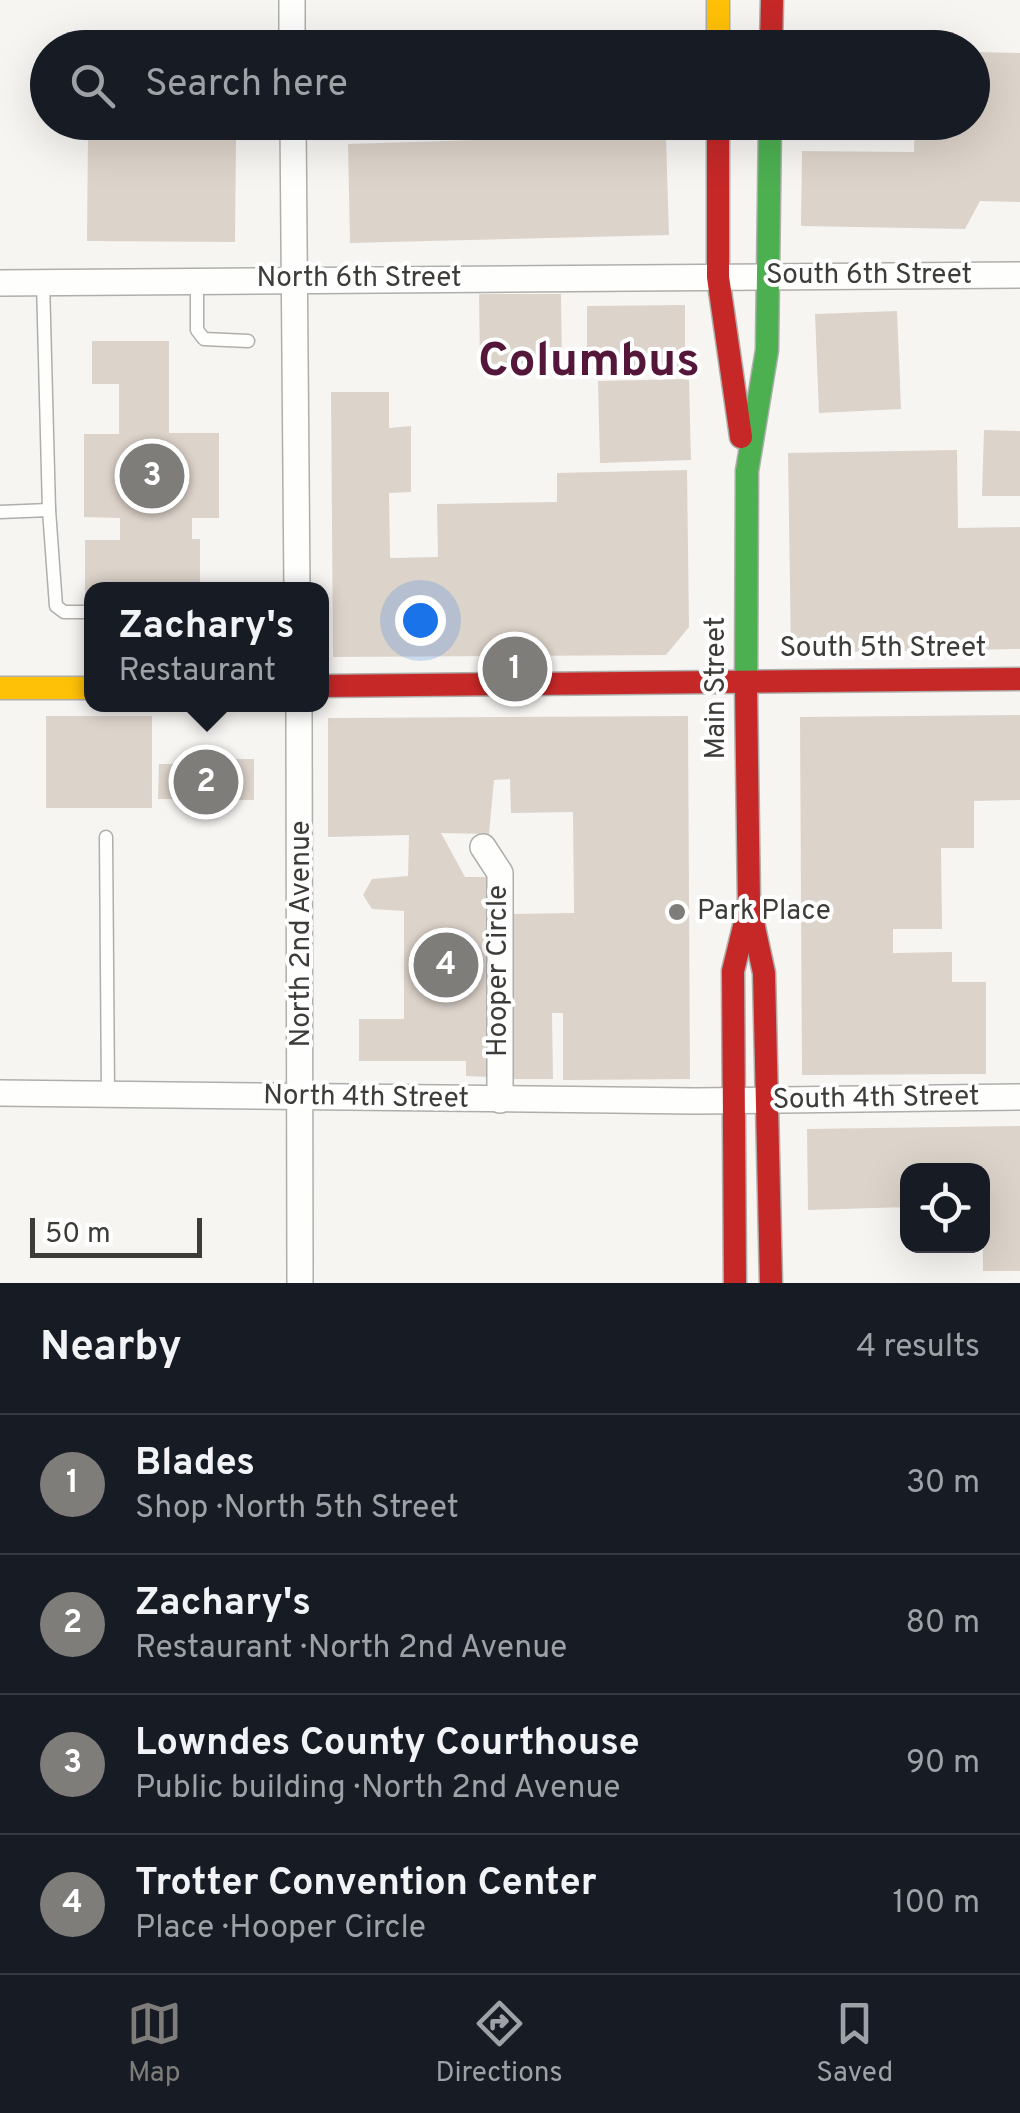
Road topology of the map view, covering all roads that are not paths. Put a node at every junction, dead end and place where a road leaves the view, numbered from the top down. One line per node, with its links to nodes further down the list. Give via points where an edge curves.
1 (292, 0): 4 (street)
2 (718, 0): 5 (main road)
3 (772, 0): 6 (main road)
4 (292, 30)
5 (718, 30)
6 (772, 30)
7 (293, 140): 13 (street)
8 (718, 140): 12 (main road, Main Street)
9 (770, 140): 10 (main road, Main Street)
10 (768, 276): 11 (street, South 6th Street); 12 (street, South 6th Street); 18 (main road, Main Street, via 767,350)
11 (1020, 276)
12 (718, 277): 13 (street, North 6th Street); 18 (main road, Main Street)
13 (293, 279): 14 (street, North 6th Street); 21 (street)
14 (197, 280): 15 (street, North 6th Street); 17 (lane, via 197,330 204,339)
15 (44, 282): 16 (street, North 6th Street); 19 (lane)
16 (0, 283)
17 (248, 341)
18 (747, 471): 23 (main road, Main Street)
19 (48, 510): 20 (lane); 22 (lane, via 56,606)
20 (0, 512)
21 (297, 582)
22 (84, 612)
23 (746, 679): 24 (main road, South 5th Street); 25 (main road, South 5th Street); 31 (main road, Main Street)
24 (1020, 679)
25 (329, 686)
26 (0, 688): 27 (main road)
27 (84, 688)
28 (298, 712): 34 (street, North 2nd Avenue)
29 (106, 838): 33 (lane)
30 (483, 848): 36 (street, Hooper Circle, via 500,873)
31 (749, 904): 37 (main road, Main Street, via 733,971); 38 (main road, Main Street, via 764,973)
32 (0, 1093): 33 (street, North 4th Street)
33 (108, 1094): 34 (street, North 4th Street)
34 (303, 1097): 36 (street, North 4th Street); 39 (street, North 2nd Avenue)
35 (1020, 1097): 38 (street, South 4th Street)
36 (500, 1100): 37 (street, North 4th Street)
37 (733, 1100): 38 (street, South 4th Street); 40 (main road, Main Street)
38 (769, 1100): 41 (main road, Main Street)
39 (300, 1283)
40 (735, 1283)
41 (771, 1283)

